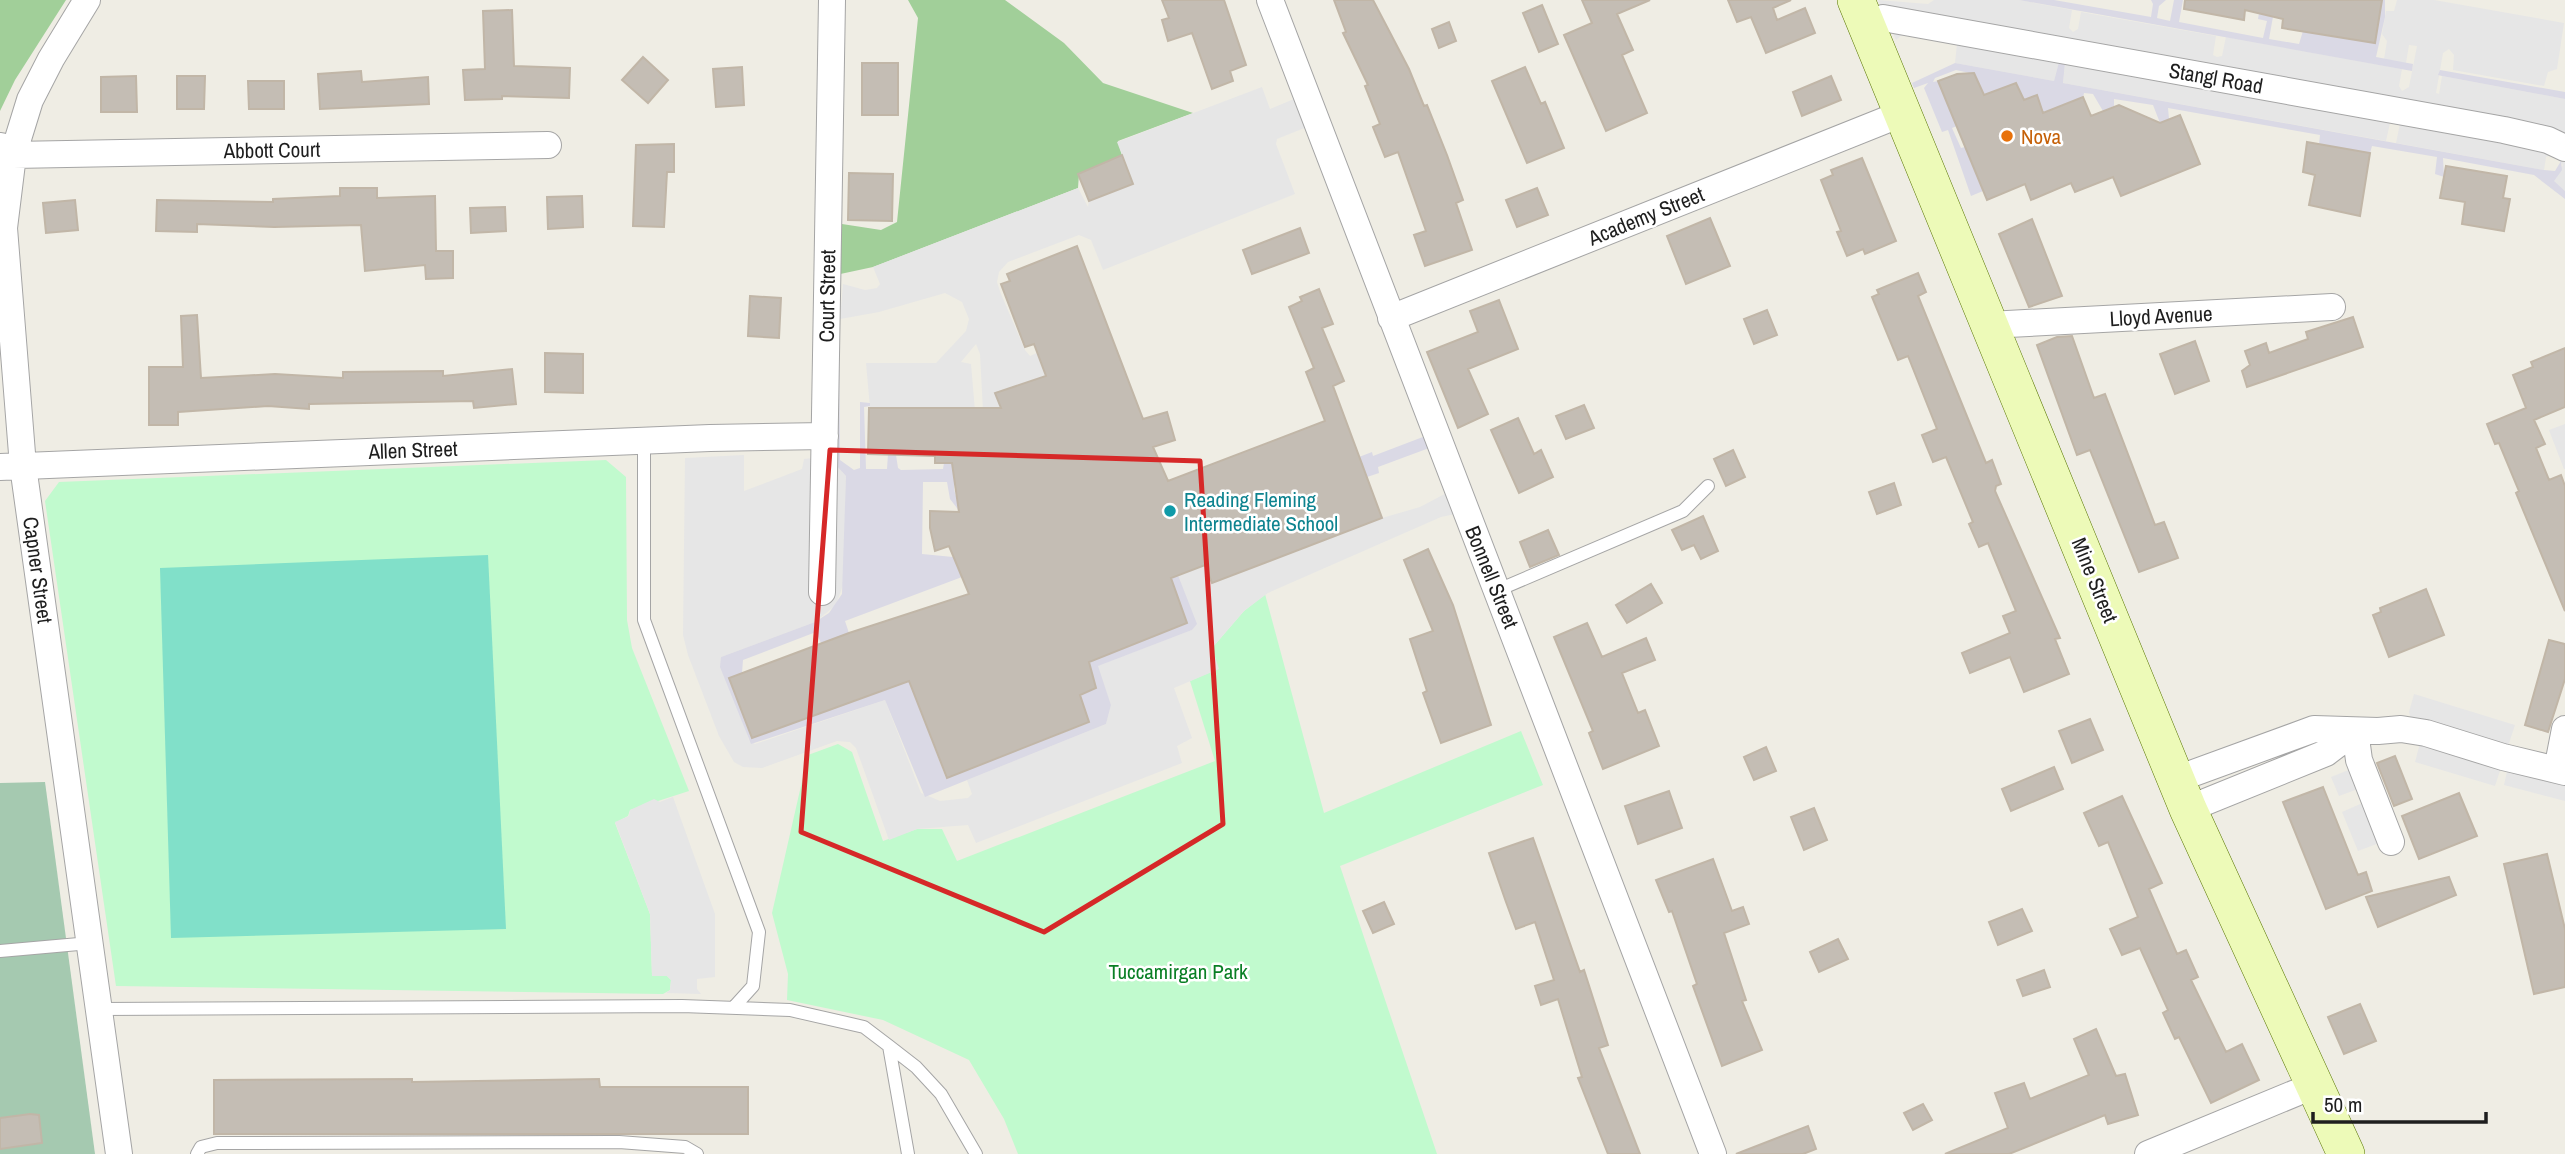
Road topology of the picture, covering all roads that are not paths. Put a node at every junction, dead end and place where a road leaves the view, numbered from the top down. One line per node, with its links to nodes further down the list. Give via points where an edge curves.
1 (87, 0): 8 (street, Capner Street, via 51,59)
2 (832, 0): 12 (street, Court Street)
3 (1270, 0): 10 (street, Bonnell Street)
4 (1861, 13): 5 (street, Mine Street); 7 (street, Stangl Road, via 2504,130)
5 (1901, 114): 10 (street, Academy Street); 11 (street, Mine Street)
6 (548, 145): 8 (street, Abbott Court)
7 (2565, 148)
8 (6, 150): 14 (street, Capner Street)
9 (2332, 307): 11 (street, Lloyd Avenue)
10 (1391, 318): 16 (street, Bonnell Street)
11 (1989, 325): 21 (street, Mine Street)
12 (825, 436): 13 (street, Allen Street); 17 (street, Court Street)
13 (644, 441): 14 (street, Allen Street); 25 (lane, via 644,620 759,932 753,986)
14 (12, 466): 23 (street, Capner Street)
15 (1708, 486): 16 (lane, via 1684,511)
16 (1498, 590): 34 (street, Bonnell Street)
17 (822, 592)
18 (2565, 729): 20 (street)
19 (2355, 731): 20 (street, via 2426,733); 21 (street, via 2314,729); 22 (street, via 2360,760)
20 (2561, 771)
21 (2182, 794): 28 (street, Mine Street)
22 (2391, 842)
23 (90, 943): 24 (lane); 26 (street, Capner Street)
24 (0, 951)
25 (734, 1007): 26 (lane); 27 (lane, via 790,1010 835,1019 864,1027)
26 (99, 1009): 29 (street, Capner Street)
27 (889, 1046): 32 (lane); 33 (lane, via 942,1094)
28 (2315, 1085): 35 (street); 36 (street, Mine Street)
29 (118, 1154)
30 (197, 1154): 31 (lane, via 201,1147 217,1143 619,1142 685,1147)
31 (697, 1154)
32 (908, 1154)
33 (976, 1154)
34 (1713, 1154)
35 (2148, 1154)
36 (2346, 1154)

